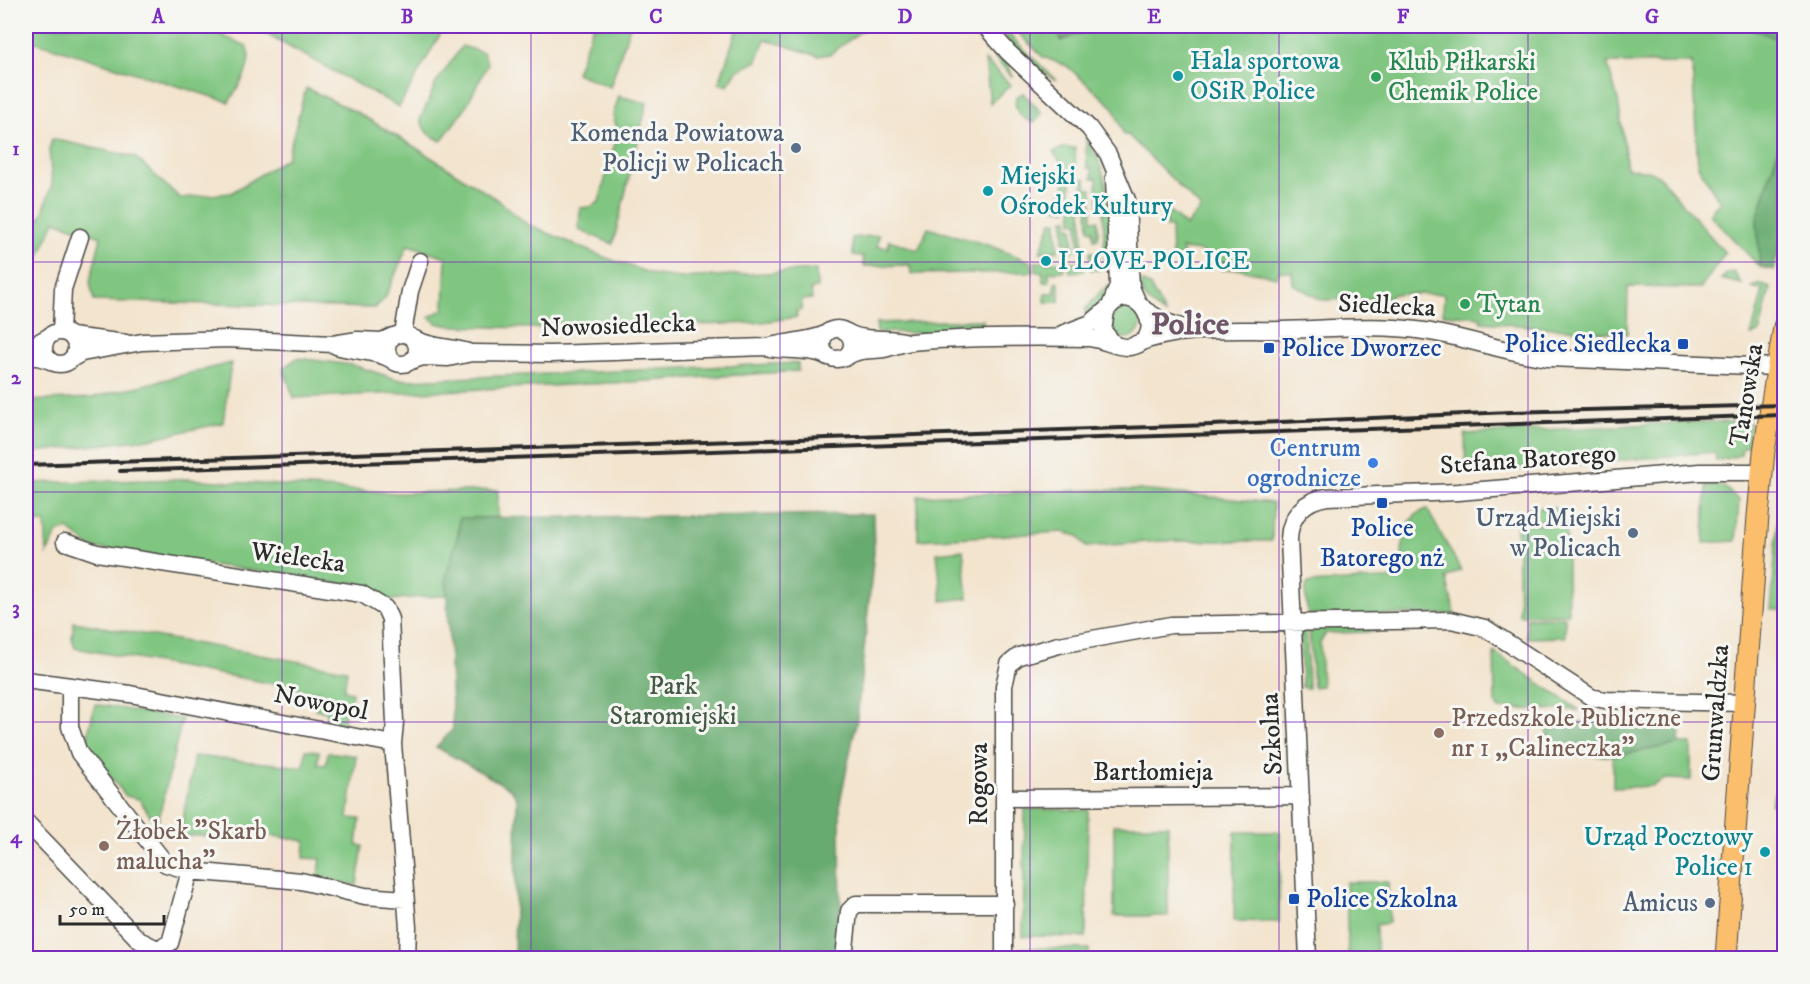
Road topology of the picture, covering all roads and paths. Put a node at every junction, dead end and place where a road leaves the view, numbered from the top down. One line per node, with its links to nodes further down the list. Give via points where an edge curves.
1 (985, 26): 2 (street, via 1093,133)
2 (1112, 165): 5 (street, via 1128,203 1131,287); 6 (street, via 1118,286)
3 (80, 237): 11 (street, via 63,289)
4 (420, 261): 12 (street, via 409,295)
5 (1142, 306): 6 (street, via 1125,299); 9 (street, Siedlecka, via 1166,322); 18 (street, via 1149,329)
6 (1109, 307): 13 (street, Nowosiedlecka, via 1086,325); 17 (street, via 1103,327)
7 (1785, 327): 29 (main road, Tanowska)
8 (847, 332): 10 (street, Nowosiedlecka, via 837,329); 14 (street, Nowosiedlecka); 24 (street, via 853,344)
9 (1206, 332): 18 (street, Siedlecka); 29 (street, Siedlecka, via 1403,328 1549,358)
10 (827, 333): 20 (street, Nowosiedlecka, via 815,339); 23 (street, via 822,345)
11 (60, 335): 15 (street, Nowosiedlecka); 19 (street, Nowosiedlecka); 25 (street, via 76,349); 27 (street, via 44,350)
12 (403, 336): 16 (street, Nowosiedlecka); 21 (street, Nowosiedlecka); 26 (street, via 387,348); 28 (street, via 418,350)
13 (1047, 337): 14 (street, Nowosiedlecka); 17 (street, Nowosiedlecka, via 1097,339)
14 (908, 342): 24 (street, Nowosiedlecka, via 859,351)
15 (130, 344): 16 (street, Nowosiedlecka, via 227,339); 25 (street, Nowosiedlecka)
16 (333, 344): 26 (street, Nowosiedlecka)
17 (1114, 344): 18 (street)
18 (1136, 344)
19 (26, 345)
20 (766, 347): 21 (street, Nowosiedlecka); 23 (street, Nowosiedlecka, via 818,352)
21 (472, 353): 28 (street, Nowosiedlecka)
22 (26, 357): 27 (street, Nowosiedlecka)
23 (828, 357): 24 (street, Nowosiedlecka)
24 (845, 358)
25 (71, 359): 27 (street, Nowosiedlecka, via 61,364)
26 (392, 360): 28 (street, Nowosiedlecka, via 401,364)
27 (51, 361)
28 (411, 361)
29 (1778, 367): 30 (main road, Tanowska)
30 (1763, 472): 31 (street, Stefana Batorego, via 1700,472 1458,492 1328,496); 36 (main road, Grunwaldzka)
31 (1300, 510): 33 (street, Szkolna, via 1289,533)
32 (65, 542): 37 (street, Wielecka, via 97,554 362,594 377,602 386,608 390,619)
33 (1292, 622): 36 (street, via 1464,622 1485,628 1591,697); 38 (street, Szkolna); 39 (street, Rogowa, via 1141,629 1034,651 1009,664 1004,686)
34 (26, 680): 35 (street, Nowopol)
35 (70, 686): 37 (street, Nowopol); 41 (street, via 70,727 79,753 157,855 166,864)
36 (1744, 703): 48 (main road, Grunwaldzka)
37 (393, 744): 42 (street, Nowopol)
38 (1301, 796): 39 (street, Bartłomieja); 47 (street, Szkolna)
39 (1005, 798): 43 (street, Rogowa)
40 (26, 822): 41 (street, via 139,940 152,948 162,949 171,943)
41 (190, 871): 42 (street, via 301,881)
42 (405, 899): 44 (street, Nowopol)
43 (1005, 904): 45 (street, via 856,904 851,907); 46 (street, Rogowa)
44 (407, 958)
45 (844, 958)
46 (1004, 958)
47 (1308, 958)
48 (1726, 958)

